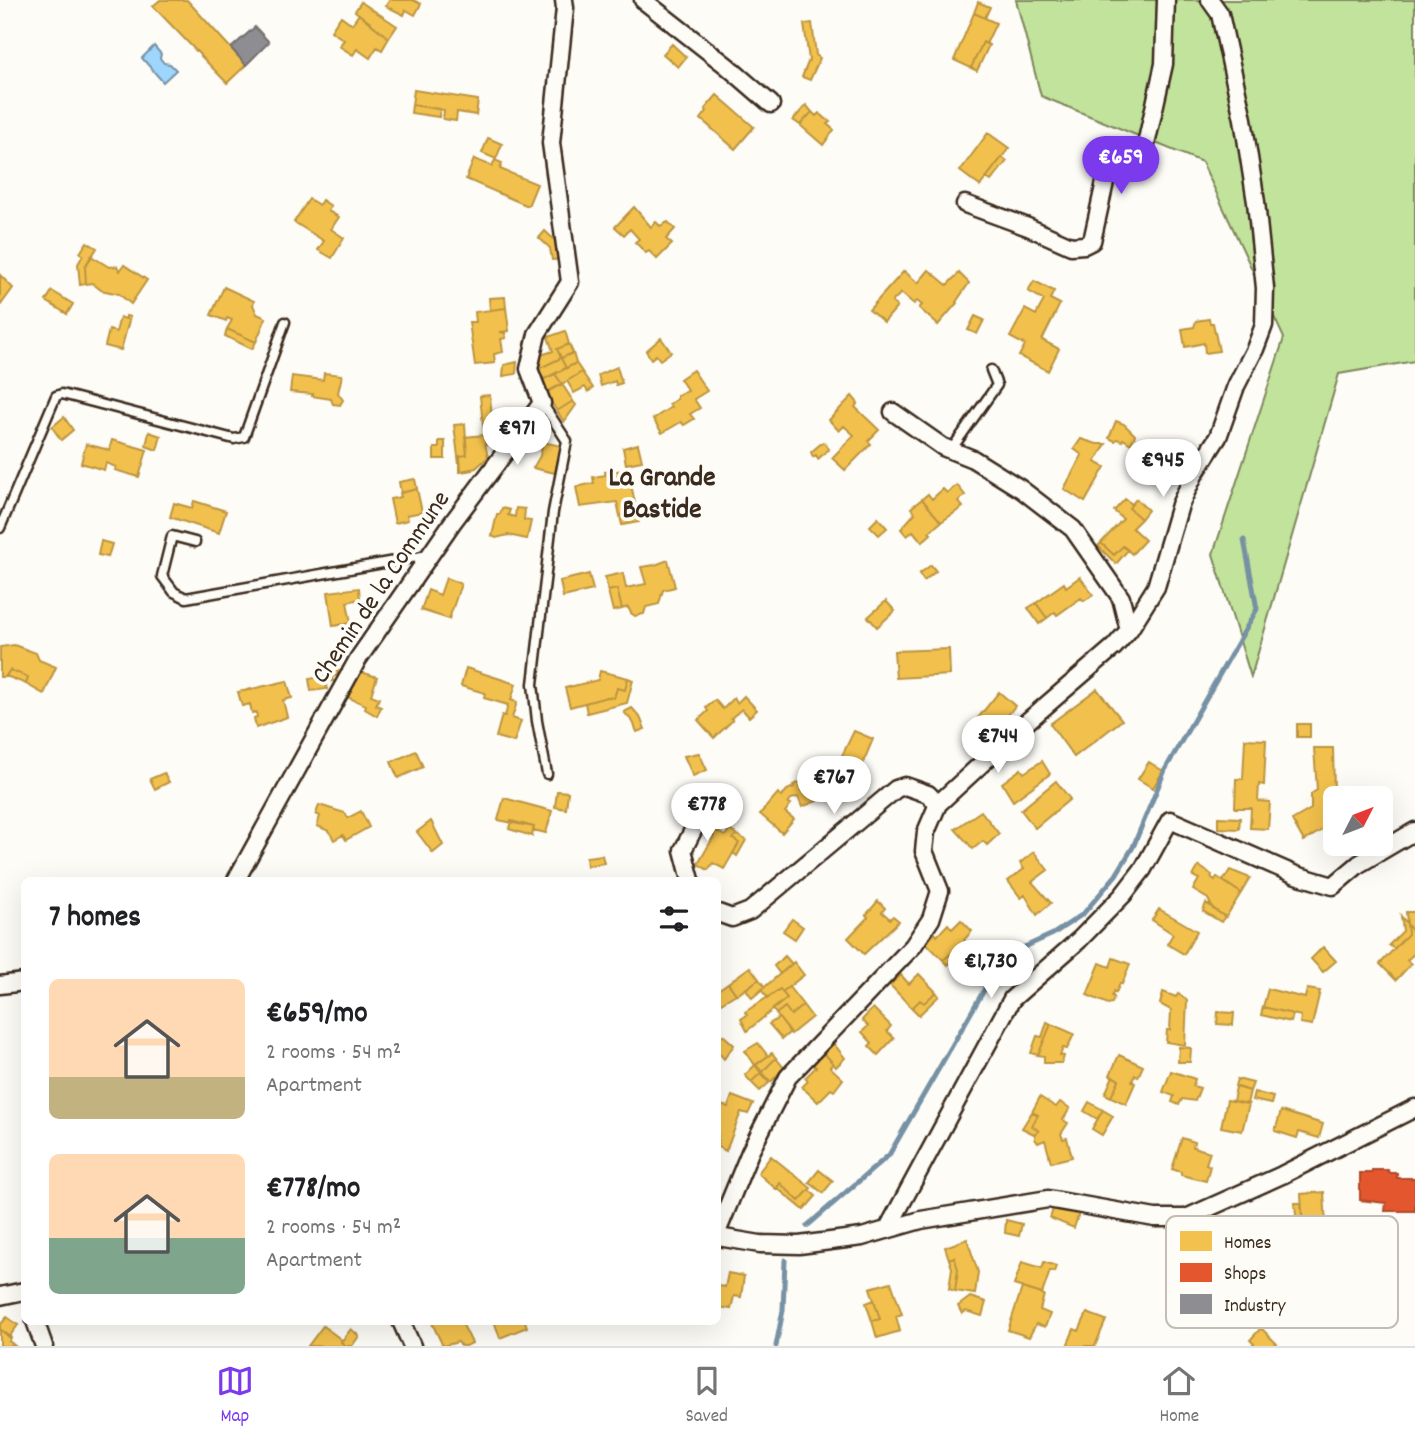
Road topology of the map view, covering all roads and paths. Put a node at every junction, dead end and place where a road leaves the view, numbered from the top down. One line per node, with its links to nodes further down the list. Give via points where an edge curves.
1 (564, 0): 9 (street, via 551,143 570,282 537,334 529,369)
2 (643, 0): 5 (street)
3 (1166, 0): 6 (street, via 1164,64 1145,149 1107,173 1092,241 1071,246)
4 (1210, 0): 15 (street, via 1220,14 1243,119 1265,288 1264,325 1218,437 1180,505 1156,587)
5 (771, 104)
6 (965, 204)
7 (285, 322): 12 (lane, via 244,437 234,439 56,396)
8 (991, 370): 11 (lane, via 997,385)
9 (542, 403): 14 (street, Chemin de la Commune); 16 (lane, via 567,440 553,512 533,684)
10 (893, 412): 11 (street)
11 (951, 450): 15 (street, via 1021,489 1073,529 1121,598)
12 (0, 528)
13 (195, 541): 14 (lane, via 172,536 162,576 174,592 186,598)
14 (430, 554): 20 (street, Chemin de la Commune, via 358,659)
15 (1129, 630): 17 (street)
16 (547, 774)
17 (938, 804): 22 (street, via 928,794 905,786 896,789 750,911 732,918); 28 (street, via 926,832 924,851 940,891 931,919 913,946 788,1077)
18 (706, 805): 21 (street, via 683,850)
19 (1415, 831): 29 (street, via 1333,886 1296,875 1170,820 1123,895 1012,999)
20 (238, 877)
21 (690, 877)
22 (721, 914)
23 (21, 982): 24 (street)
24 (0, 985)
25 (1415, 1108): 26 (street)
26 (1190, 1216)
27 (1166, 1218): 29 (street, via 1048,1199)
28 (721, 1223)
29 (887, 1230): 30 (street, via 799,1245)
30 (721, 1238)
31 (21, 1292): 32 (street)
32 (0, 1296)
33 (36, 1325): 35 (street)
34 (403, 1325): 36 (street)
35 (44, 1346)
36 (412, 1346)

